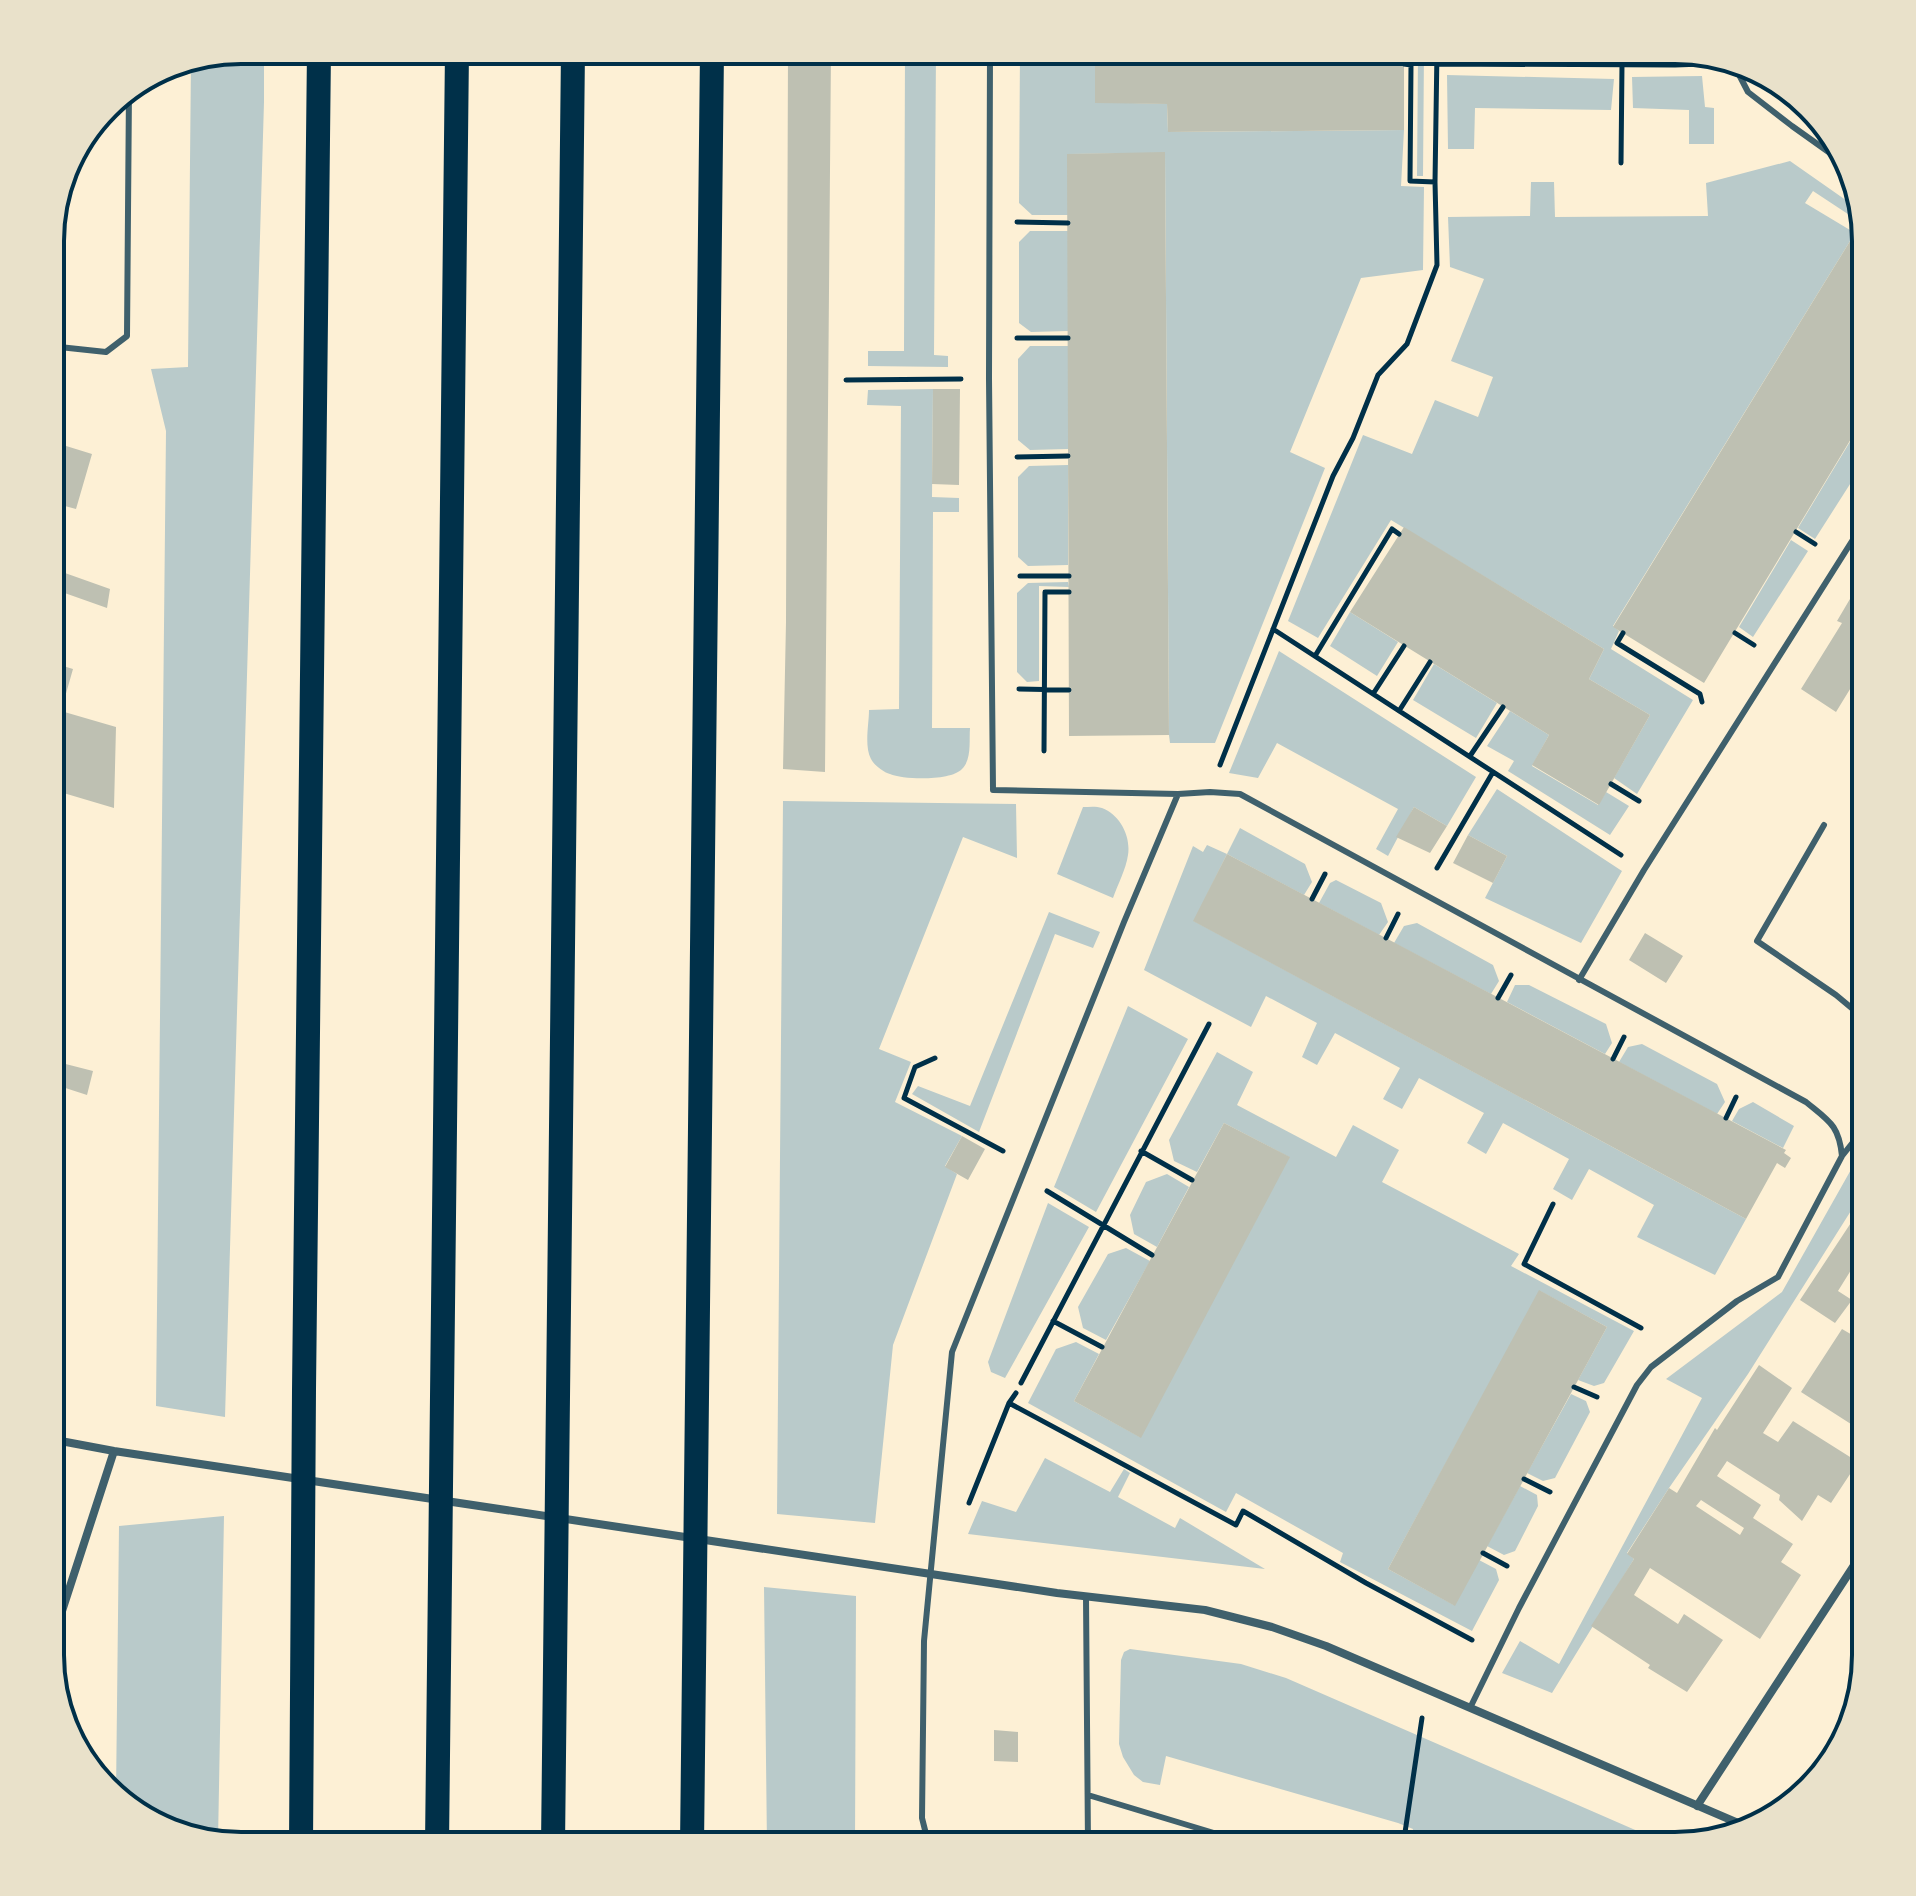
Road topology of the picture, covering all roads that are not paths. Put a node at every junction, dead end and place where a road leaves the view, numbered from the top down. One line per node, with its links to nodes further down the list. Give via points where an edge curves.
1 (319, 64): 29 (highway)
2 (457, 64): 30 (highway)
3 (573, 64): 31 (highway)
4 (712, 64): 32 (highway)
5 (990, 64): 11 (lane, via 993,790)
6 (1740, 76): 8 (lane, via 1748,92)
7 (129, 104): 9 (lane, via 127,336 106,352)
8 (1828, 151)
9 (64, 348)
10 (1852, 541): 13 (lane)
11 (1178, 794): 13 (lane, via 1240,794); 20 (lane, via 952,1352)
12 (1824, 825): 14 (lane, via 1757,941)
13 (1579, 980): 16 (lane, via 1806,1102 1840,1137)
14 (1852, 1008)
15 (1852, 1144): 16 (lane)
16 (1842, 1156): 23 (lane, via 1778,1277 1737,1301 1651,1367 1637,1385)
17 (64, 1442): 18 (street)
18 (114, 1451): 20 (street); 22 (street)
19 (1852, 1568): 25 (street)
20 (931, 1575): 21 (street); 33 (lane, via 924,1641)
21 (1086, 1597): 23 (street, via 1205,1610 1272,1627); 24 (lane)
22 (64, 1605)
23 (1470, 1708): 25 (street)
24 (1088, 1795): 34 (lane); 35 (lane)
25 (1697, 1806): 26 (street)
26 (1731, 1820): 27 (street); 28 (lane)
27 (1735, 1822)
28 (1730, 1824)
29 (301, 1832)
30 (437, 1832)
31 (553, 1832)
32 (692, 1832)
33 (926, 1832)
34 (1088, 1832)
35 (1211, 1832)

